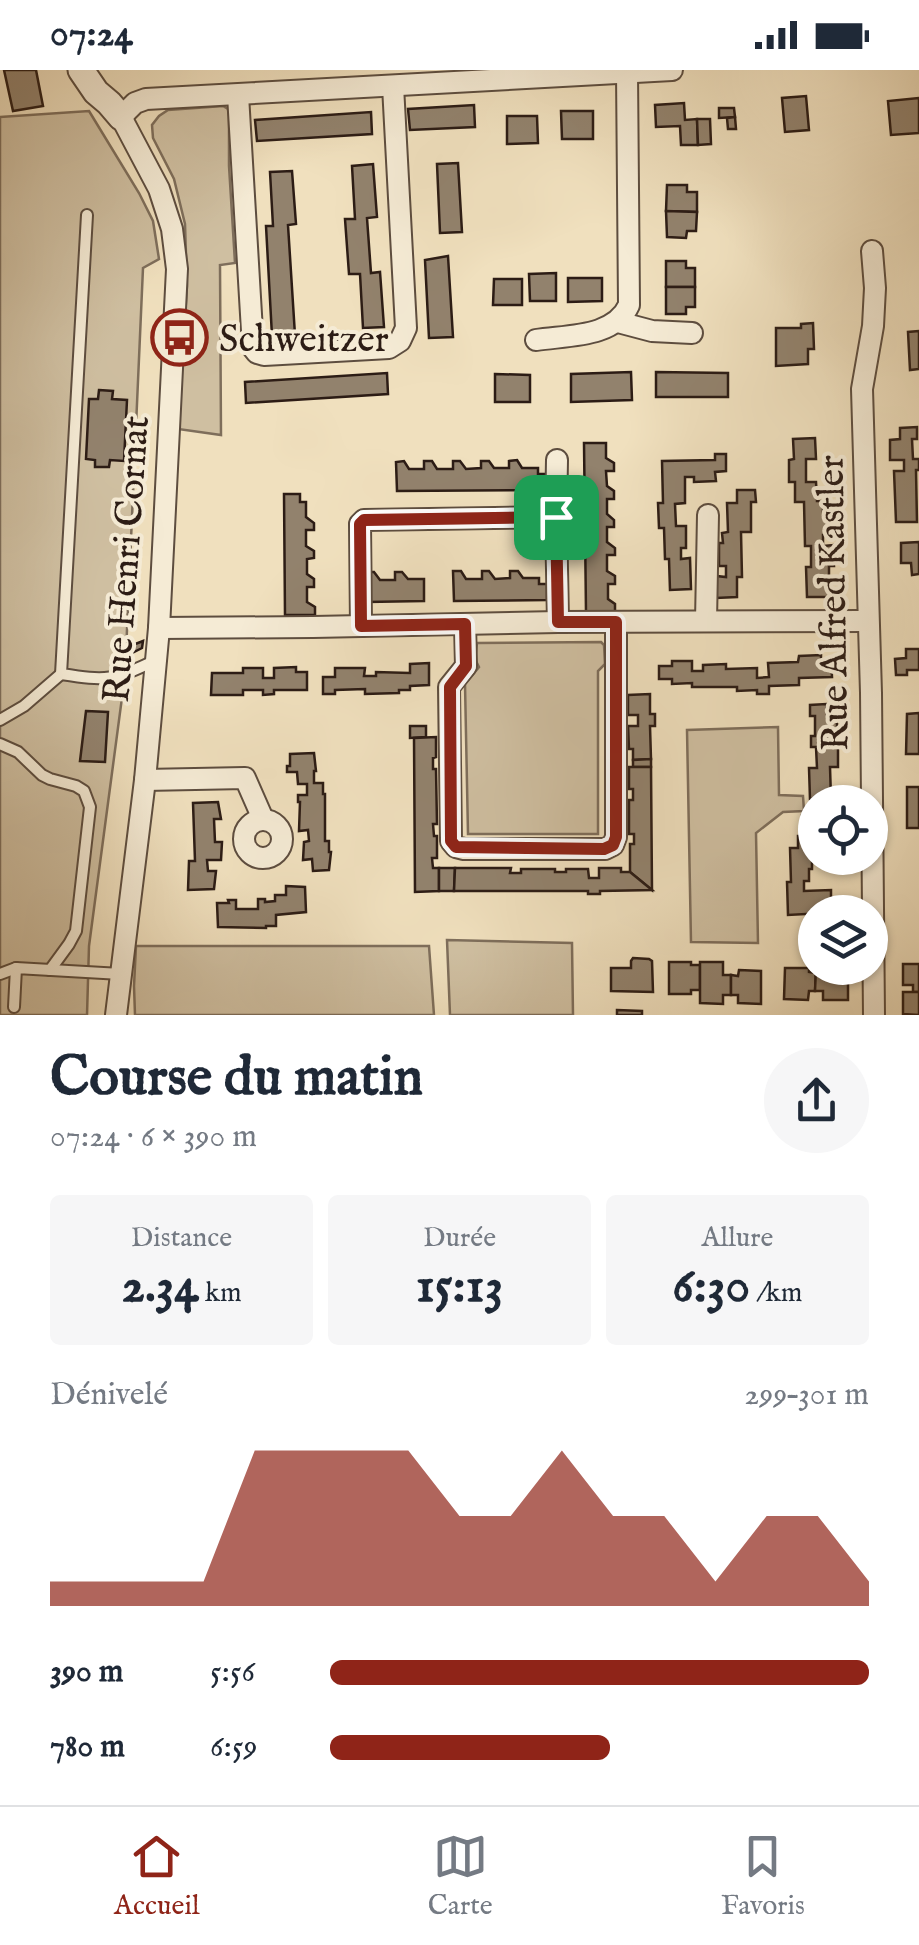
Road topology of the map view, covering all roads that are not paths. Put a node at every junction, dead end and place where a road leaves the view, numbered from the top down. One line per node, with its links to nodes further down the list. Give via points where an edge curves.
1 (81, 70): 6 (street)
2 (672, 70): 3 (street)
3 (627, 72): 4 (street); 9 (street, via 628,304)
4 (393, 86): 5 (street); 5 (street, via 406,328 389,348 264,355 253,348)
5 (238, 95): 6 (street, via 146,99)
6 (122, 117): 21 (street, Rue Henri Cornat, via 159,189 177,269)
7 (87, 215): 23 (lane)
8 (872, 251): 16 (street, Rue Alfred Kastler, via 876,288 862,389)
9 (618, 322): 10 (street); 11 (street)
10 (692, 333)
11 (536, 340)
12 (556, 460): 14 (street)
13 (708, 515): 15 (street)
14 (556, 517): 17 (street); 20 (street, via 364,520)
15 (706, 621): 16 (street); 18 (street)
16 (867, 621): 34 (street, Rue Alfred Kastler)
17 (558, 622): 18 (street); 19 (street)
18 (616, 622): 19 (street, via 616,837 604,849 464,849 451,841 450,687 466,666)
19 (465, 624): 20 (street)
20 (361, 626): 21 (street)
21 (159, 628): 22 (street, Rue Henri Cornat)
22 (156, 660): 23 (lane, via 112,679); 26 (street, Rue Henri Cornat)
23 (61, 674): 24 (lane)
24 (0, 720)
25 (0, 744): 29 (lane, via 50,780 84,791 90,807 76,931)
26 (144, 780): 27 (street, via 245,778); 31 (street, Rue Henri Cornat)
27 (263, 819)
28 (16, 968): 29 (lane); 30 (lane); 32 (lane)
29 (50, 970): 31 (lane)
30 (0, 974)
31 (122, 974): 33 (street, Rue Henri Cornat)
32 (14, 1007)
33 (116, 1015)
34 (874, 1015)

